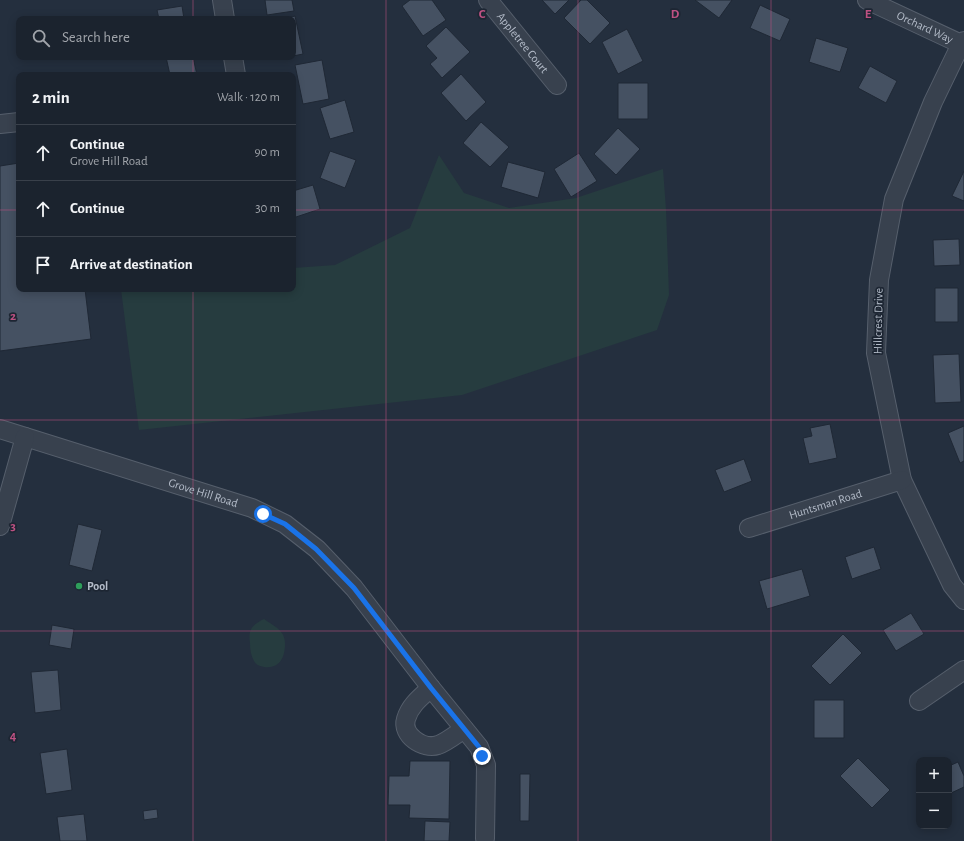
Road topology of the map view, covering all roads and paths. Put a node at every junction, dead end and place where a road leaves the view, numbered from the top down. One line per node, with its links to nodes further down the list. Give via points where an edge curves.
1 (222, 0): 4 (street)
2 (488, 0): 8 (street, Appletree Court)
3 (867, 0): 5 (street, Orchard Way)
4 (225, 16)
5 (962, 42): 13 (street, Hillcrest Drive, via 933,102 894,199 879,280 876,354)
6 (234, 60): 7 (street)
7 (236, 72)
8 (556, 85)
9 (16, 122): 10 (street)
10 (0, 124)
11 (0, 429): 12 (street, Grove Hill Road)
12 (25, 437): 14 (street); 18 (street, Grove Hill Road, via 252,508 285,524 316,549 354,588)
13 (902, 480): 15 (street, Huntsman Road); 16 (street, Hillcrest Drive, via 952,585)
14 (0, 526)
15 (749, 528)
16 (964, 600)
17 (964, 670): 19 (street)
18 (431, 688): 20 (street, Grove Hill Road); 20 (street, via 410,710 405,720 406,730 419,744 428,747 438,745)
19 (919, 701)
20 (464, 729): 21 (street, Grove Hill Road, via 479,747 486,765)
21 (485, 838)

